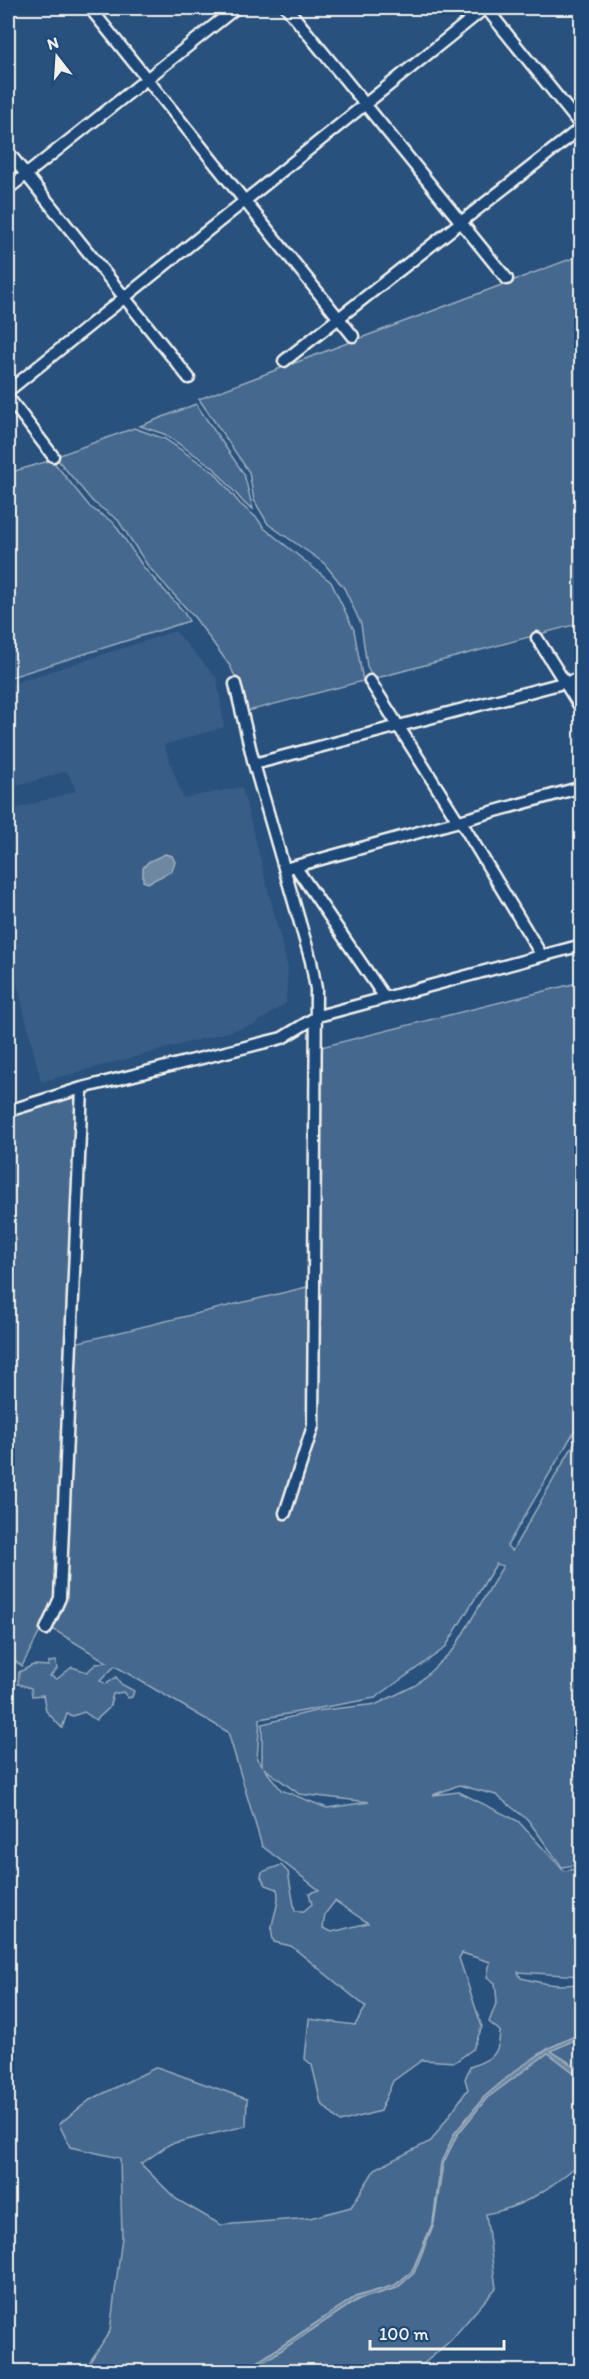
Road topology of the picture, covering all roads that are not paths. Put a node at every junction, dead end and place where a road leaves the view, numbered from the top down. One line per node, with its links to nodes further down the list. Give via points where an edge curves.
1 (90, 8): 5 (street)
2 (236, 8): 5 (street)
3 (287, 8): 6 (street)
4 (486, 8): 6 (street); 7 (street)
5 (147, 78): 9 (street); 11 (street)
6 (365, 104): 11 (street); 12 (street)
7 (582, 127): 12 (street)
8 (8, 152): 9 (street)
9 (26, 175): 10 (street); 14 (street)
10 (8, 189)
11 (245, 201): 14 (street); 15 (street)
12 (461, 222): 13 (street); 15 (street)
13 (507, 279)
14 (124, 297): 18 (street); 19 (street)
15 (339, 318): 16 (street); 17 (street)
16 (353, 336)
17 (284, 361)
18 (189, 378)
19 (8, 391)
20 (8, 398): 21 (street)
21 (53, 456)
22 (537, 638): 25 (street)
23 (582, 678): 25 (street)
24 (370, 681): 28 (street)
25 (565, 682): 27 (street); 28 (street)
26 (235, 684): 29 (street)
27 (582, 710)
28 (399, 726): 29 (street); 31 (street)
29 (254, 764): 32 (street)
30 (582, 787): 31 (street)
31 (459, 821): 32 (street); 34 (street)
32 (290, 868): 35 (street); 36 (street, via 311,961)
33 (582, 945): 34 (street)
34 (542, 956): 35 (street)
35 (385, 998): 36 (street)
36 (318, 1016): 37 (street, via 282,1038); 39 (street, via 313,1426)
37 (82, 1088): 38 (street); 40 (street, via 60,1598)
38 (8, 1111)
39 (285, 1513)
40 (46, 1629)

